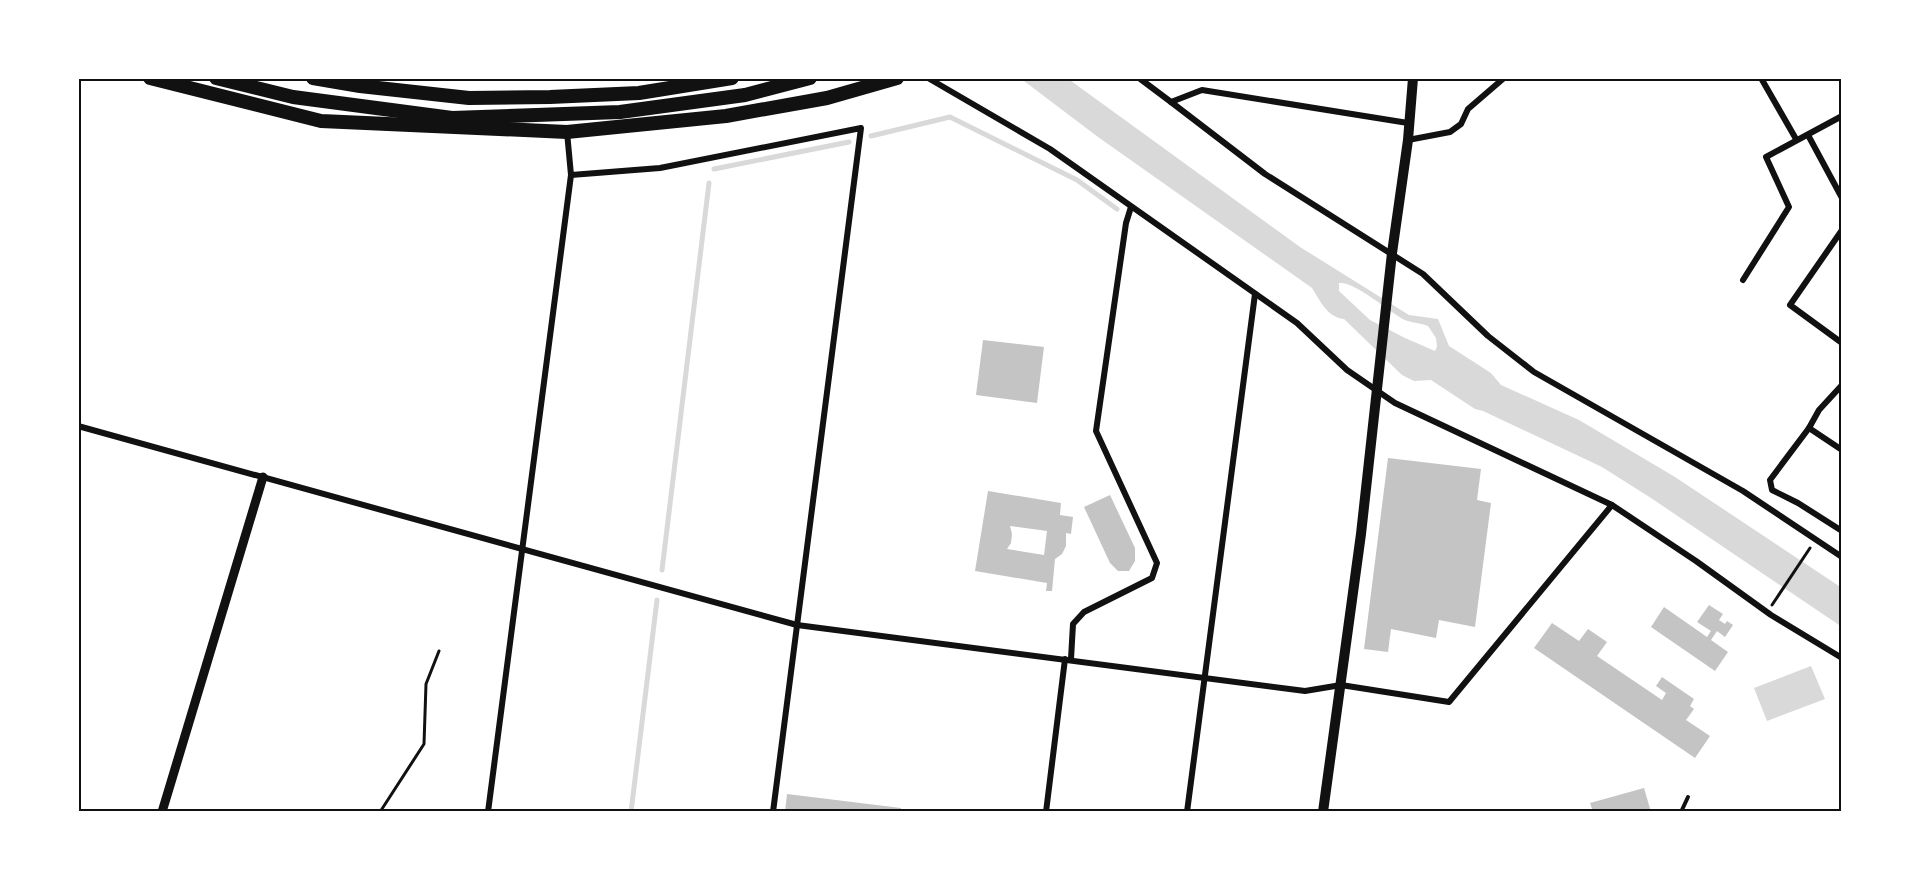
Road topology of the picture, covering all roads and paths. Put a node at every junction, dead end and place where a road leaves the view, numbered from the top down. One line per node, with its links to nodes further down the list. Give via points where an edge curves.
1 (150, 78): 15 (highway, via 321,121)
2 (216, 78): 5 (highway, via 293,97 452,117 620,112 745,94)
3 (313, 78): 4 (highway, via 469,98 639,93)
4 (732, 78)
5 (810, 78)
6 (897, 78): 15 (highway, via 828,98 726,116)
7 (928, 78): 21 (street, via 1050,149)
8 (1139, 78): 12 (street)
9 (1413, 78): 14 (main road)
10 (1504, 78): 18 (street, via 1468,109 1461,124 1450,132)
11 (1761, 78): 17 (street)
12 (1171, 102): 14 (street, via 1202,90); 23 (street, via 1265,174)
13 (1842, 116): 16 (street)
14 (1408, 123): 18 (main road)
15 (567, 132): 19 (street)
16 (1808, 135): 17 (street); 20 (street)
17 (1796, 139): 24 (street, via 1766,157 1789,207)
18 (1408, 140): 23 (main road)
19 (571, 175): 36 (street); 39 (street, via 660,168 861,128)
20 (1842, 198)
21 (1131, 207): 25 (street); 42 (street, via 1096,431 1157,562 1152,578 1084,612 1073,624)
22 (1842, 230): 26 (street, via 1790,305)
23 (1391, 258): 28 (main road); 37 (street, via 1423,274 1488,336 1534,372 1743,490)
24 (1743, 280)
25 (1255, 294): 28 (street, via 1297,323 1347,370); 43 (street)
26 (1842, 343)
27 (1842, 385): 30 (street, via 1819,410)
28 (1377, 391): 33 (street, via 1403,407); 44 (main road)
29 (78, 426): 32 (street)
30 (1809, 428): 31 (street); 34 (street, via 1770,480 1772,490)
31 (1842, 450)
32 (263, 477): 36 (street); 46 (street)
33 (1612, 505): 41 (street, via 1771,615); 44 (street, via 1449,702)
34 (1842, 531)
35 (1814, 543): 38 (path)
36 (522, 550): 39 (street); 48 (street)
37 (1842, 557)
38 (1771, 606)
39 (797, 625): 42 (street); 49 (street)
40 (439, 651): 47 (path, via 426,684 424,744)
41 (1842, 658)
42 (1068, 659): 43 (street); 50 (street)
43 (1203, 677): 44 (street, via 1305,691); 51 (street)
44 (1341, 685): 52 (main road)
45 (1688, 796): 53 (lane)
46 (162, 812)
47 (380, 812)
48 (488, 812)
49 (774, 812)
50 (1046, 812)
51 (1187, 812)
52 (1323, 812)
53 (1681, 812)

